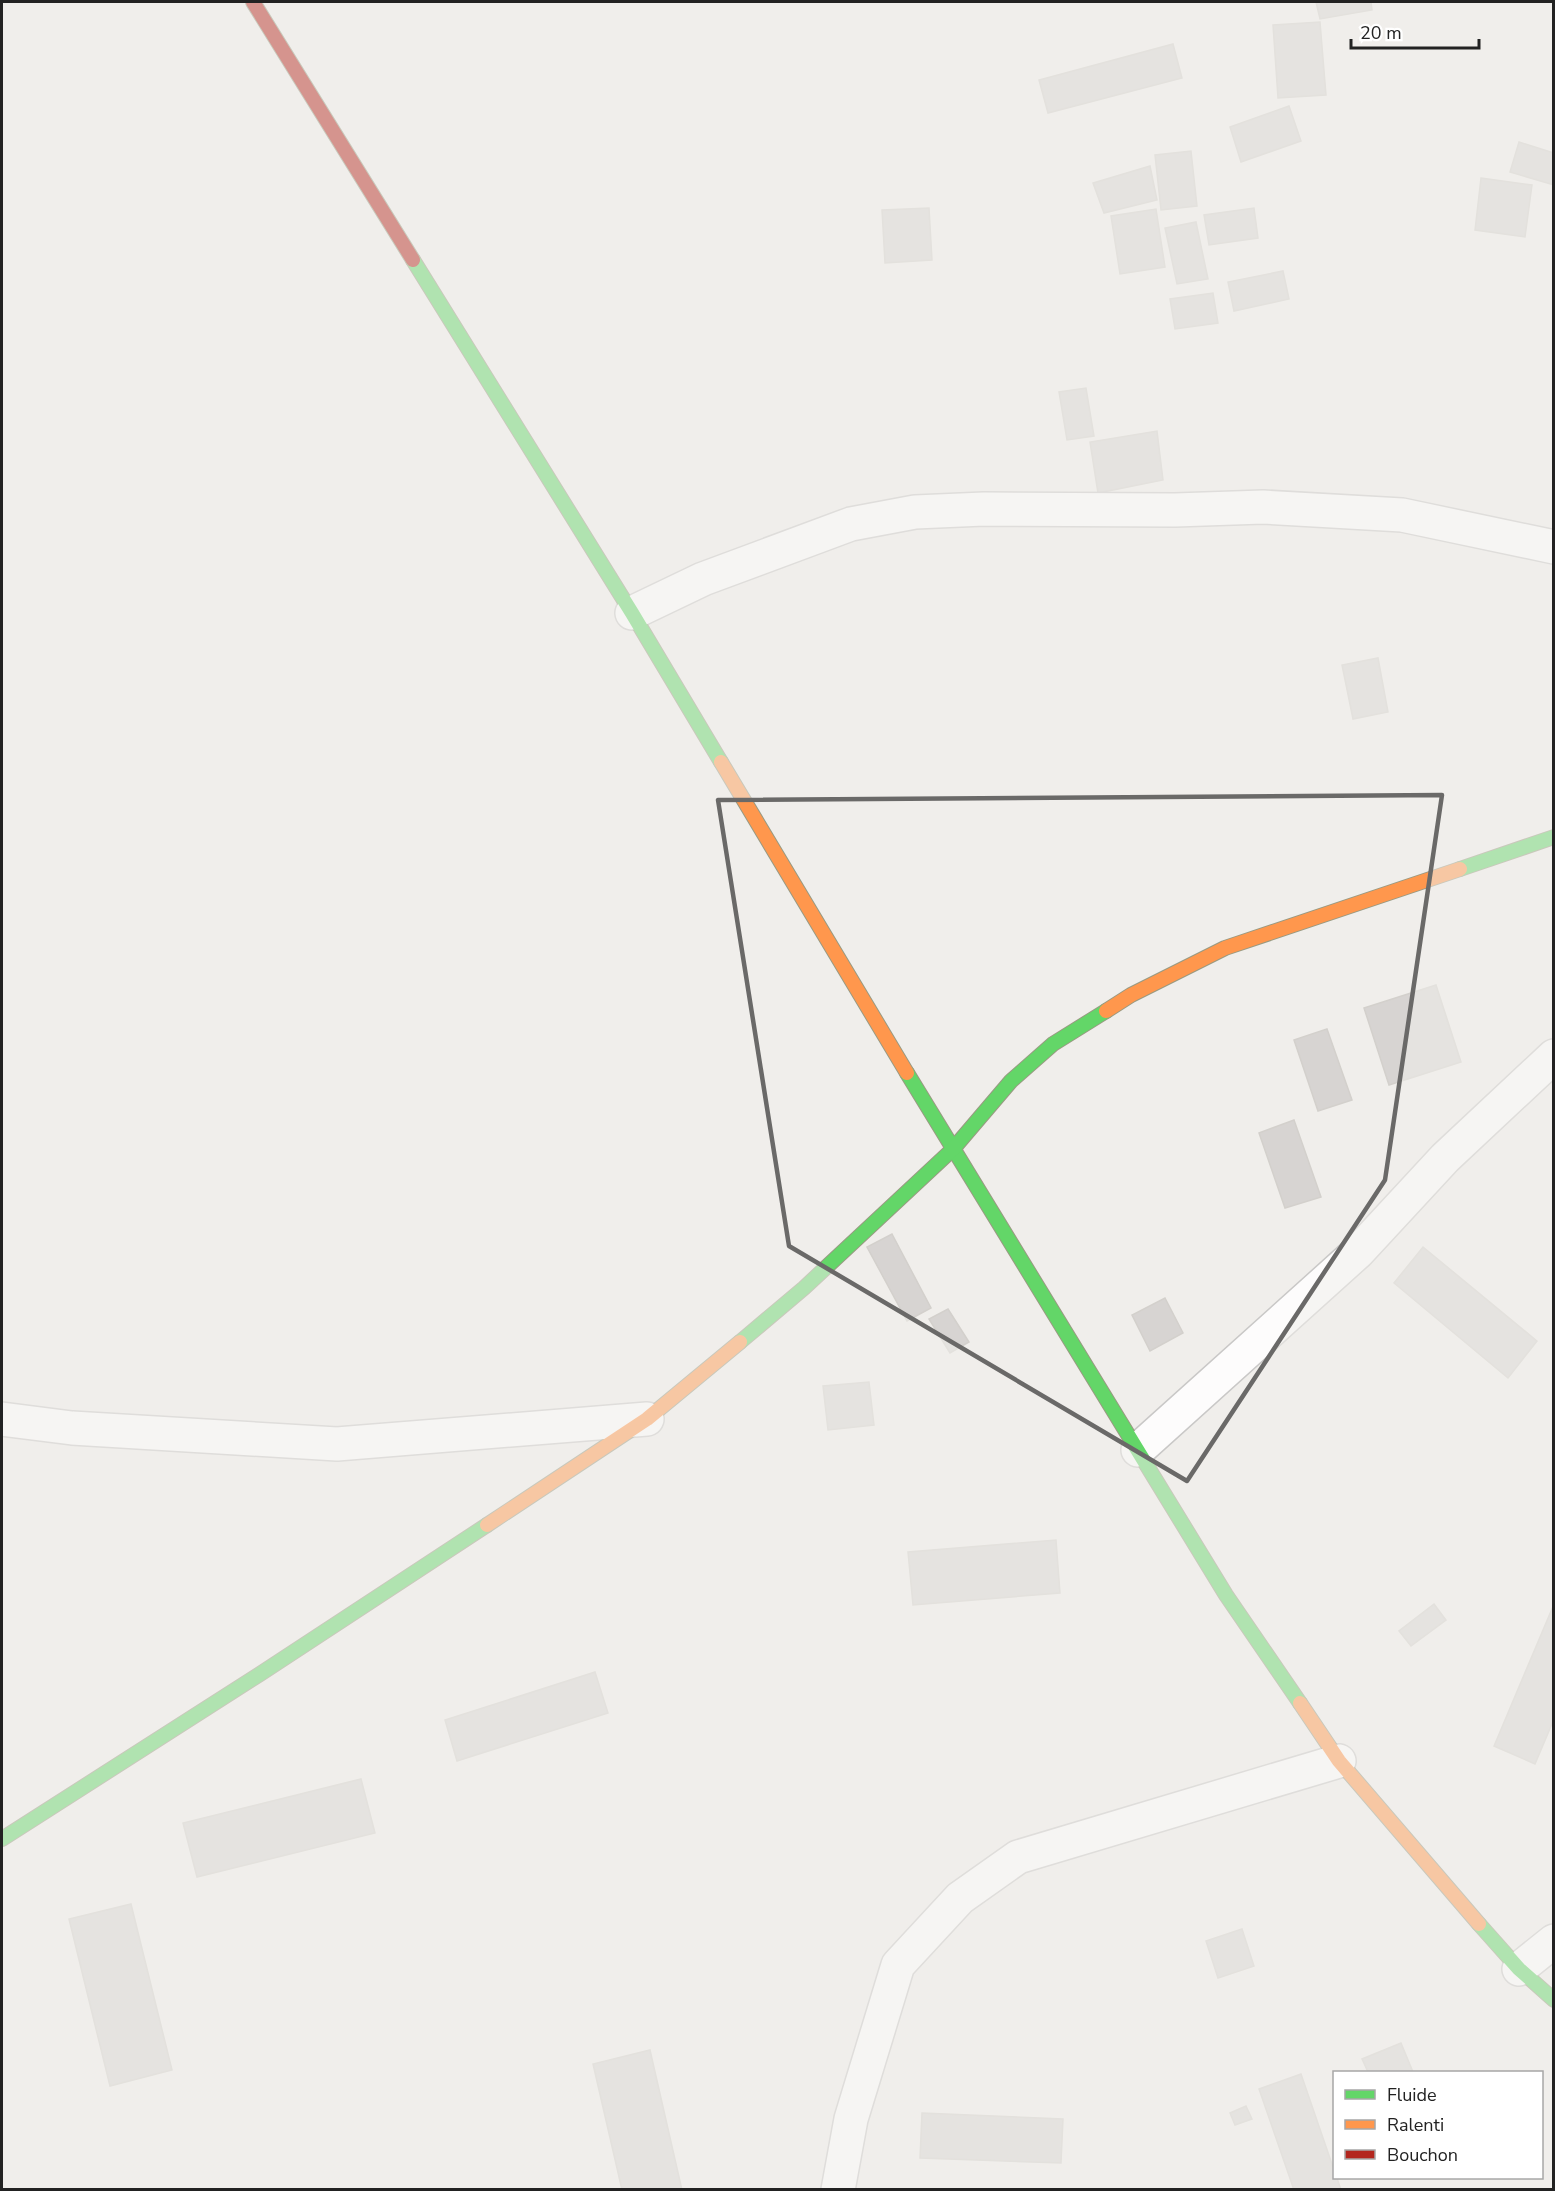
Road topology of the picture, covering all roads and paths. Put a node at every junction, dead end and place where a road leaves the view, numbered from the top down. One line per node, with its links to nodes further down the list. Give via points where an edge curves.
1 (253, 2): 3 (street)
2 (1554, 547): 3 (street, via 1401,514 1263,507 915,512 851,524 703,579)
3 (632, 613): 6 (street)
4 (1554, 837): 6 (street, via 1225,948 1131,995 1053,1044 1011,1081)
5 (1554, 1056): 9 (street, via 1445,1158 1358,1252)
6 (953, 1149): 8 (street, via 804,1288); 9 (street)
7 (2, 1419): 8 (street, via 72,1428 337,1444)
8 (647, 1419): 11 (street)
9 (1138, 1450): 10 (street, via 1226,1595)
10 (1339, 1761): 13 (street); 15 (street, via 1018,1857 960,1898 898,1965 850,2119)
11 (2, 1839)
12 (1554, 1941): 13 (street)
13 (1519, 1969): 14 (street)
14 (1554, 2001)
15 (838, 2190)

